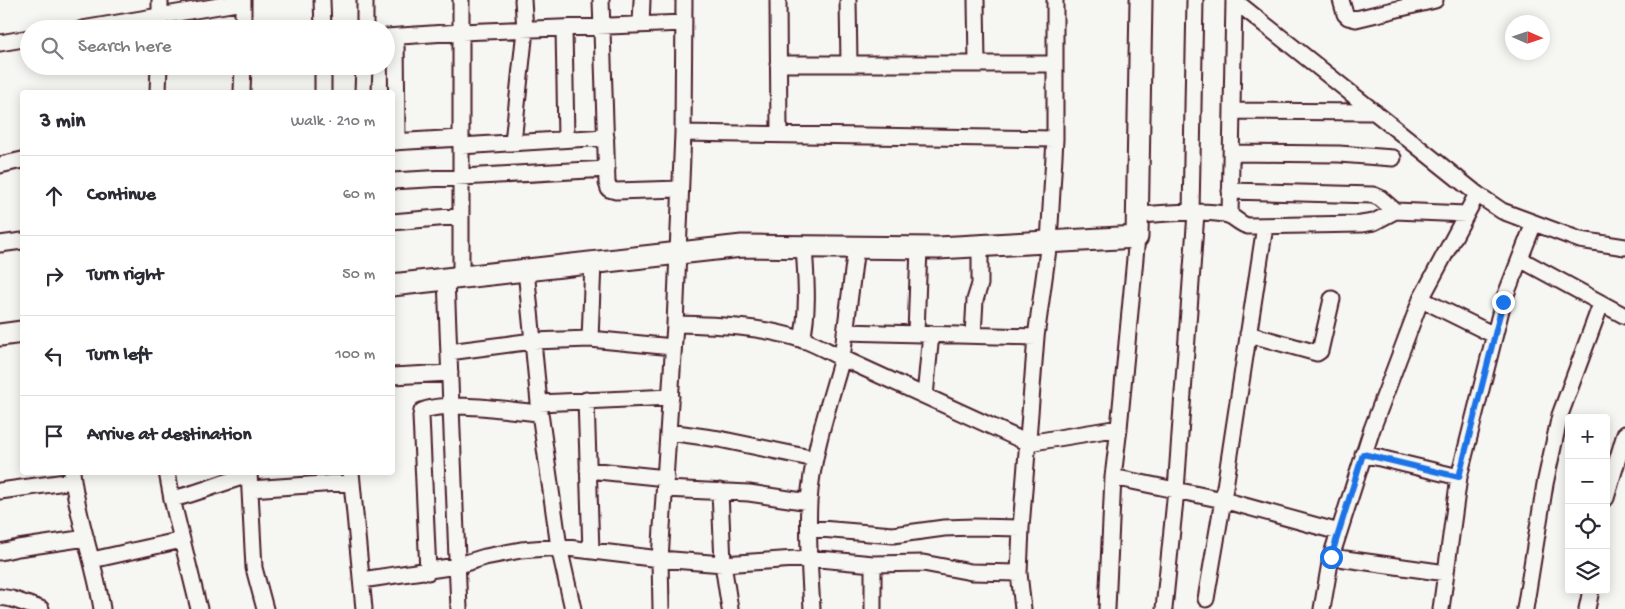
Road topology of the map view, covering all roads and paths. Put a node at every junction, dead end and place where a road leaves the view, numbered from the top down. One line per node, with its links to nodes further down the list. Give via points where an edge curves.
1 (160, 0): 20 (street)
2 (322, 0): 23 (street)
3 (365, 0): 24 (street)
4 (461, 0): 30 (street)
5 (524, 0): 29 (street)
6 (602, 0): 27 (street)
7 (642, 0): 26 (street)
8 (684, 0): 25 (street)
9 (778, 0): 34 (street)
10 (848, 0): 35 (street)
11 (976, 0): 36 (street)
12 (1055, 0): 37 (street)
13 (1141, 0): 71 (street)
14 (1195, 0): 69 (street)
15 (1234, 0): 48 (street); 49 (street)
16 (1341, 0): 19 (street, via 1345,14 1352,19)
17 (1435, 0): 19 (street)
18 (243, 1): 21 (street); 22 (street)
19 (1412, 3)
20 (160, 20)
21 (168, 20)
22 (243, 20)
23 (323, 20)
24 (365, 20)
25 (684, 23): 26 (street); 50 (street)
26 (641, 25): 27 (street)
27 (602, 27): 28 (street); 52 (street)
28 (564, 28): 29 (street); 53 (street)
29 (524, 30): 30 (street); 57 (street)
30 (461, 32): 31 (street); 56 (street)
31 (395, 37)
32 (20, 40): 33 (street)
33 (0, 43)
34 (778, 64): 35 (street); 51 (street)
35 (849, 64): 36 (street)
36 (977, 64): 37 (street)
37 (1054, 64): 54 (street)
38 (159, 75): 43 (street)
39 (242, 75): 44 (street)
40 (323, 75): 45 (street)
41 (364, 75): 46 (street)
42 (392, 75): 47 (street)
43 (158, 90)
44 (242, 90)
45 (323, 90)
46 (363, 90)
47 (393, 90)
48 (1232, 111): 49 (street); 58 (street)
49 (1374, 112): 67 (street)
50 (683, 133): 51 (street); 65 (street)
51 (779, 134): 54 (street)
52 (606, 137): 53 (street); 62 (street)
53 (566, 139): 57 (street)
54 (1054, 139): 79 (street)
55 (395, 142): 56 (street)
56 (461, 142): 57 (street); 63 (street)
57 (513, 142)
58 (1231, 153): 59 (street); 66 (street)
59 (1393, 158)
60 (20, 160): 61 (street)
61 (0, 164)
62 (607, 169): 63 (street); 65 (street, via 607,183 612,191)
63 (461, 178): 64 (street); 72 (street)
64 (395, 181)
65 (680, 190): 86 (street)
66 (1230, 191): 68 (street, via 1373,195); 73 (street)
67 (1477, 194): 70 (street); 75 (street, via 1502,212)
68 (1395, 211): 70 (street); 76 (street, via 1374,222 1361,224)
69 (1193, 213): 71 (street); 73 (street); 135 (street)
70 (1466, 214): 93 (street)
71 (1137, 215): 77 (street)
72 (461, 216): 74 (street); 90 (street)
73 (1230, 216): 76 (street, via 1241,225)
74 (395, 222)
75 (1534, 223): 85 (street, via 1580,240); 87 (street)
76 (1265, 226): 101 (street)
77 (1137, 237): 79 (street); 118 (street)
78 (20, 241): 80 (street)
79 (1049, 242): 81 (street); 104 (street)
80 (0, 244)
81 (980, 245): 84 (street); 102 (street, via 980,284 975,300)
82 (804, 246): 83 (street); 86 (street, via 742,246); 106 (street, via 808,305)
83 (856, 247): 84 (street); 98 (street)
84 (918, 247): 100 (street)
85 (1625, 247)
86 (678, 253): 88 (street); 96 (street)
87 (1520, 258): 94 (street); 103 (street)
88 (593, 263): 89 (street); 105 (street)
89 (526, 270): 90 (street); 107 (street)
90 (454, 278): 91 (street); 109 (street)
91 (395, 285)
92 (1332, 299): 101 (street, via 1317,353)
93 (1421, 299): 103 (street); 122 (street)
94 (1601, 304): 95 (street); 178 (street, via 1560,415 1545,484)
95 (1625, 316)
96 (675, 324): 106 (street, via 725,325); 108 (street)
97 (20, 332): 99 (street)
98 (845, 332): 100 (street); 110 (street)
99 (0, 334)
100 (923, 334): 102 (street); 113 (street)
101 (1248, 334): 138 (street)
102 (973, 335): 104 (street)
103 (1494, 335): 129 (street)
104 (1036, 337): 121 (street)
105 (590, 339): 107 (street); 108 (street)
106 (802, 340): 110 (street)
107 (533, 341): 109 (street); 117 (street)
108 (673, 347): 114 (street)
109 (449, 352): 111 (street)
110 (842, 358): 113 (street); 123 (street)
111 (450, 374): 112 (street); 116 (street)
112 (395, 376)
113 (925, 396): 121 (street)
114 (671, 397): 115 (street); 119 (street)
115 (586, 400): 117 (street); 124 (street)
116 (452, 406): 117 (street); 154 (street); 155 (street, via 427,409 421,416)
117 (539, 408): 145 (street)
118 (1119, 428): 121 (street); 128 (street)
119 (669, 432): 123 (street); 132 (street)
120 (1625, 434): 133 (street)
121 (1028, 443): 141 (street)
122 (1363, 454): 129 (street); 142 (street)
123 (815, 459): 139 (street)
124 (588, 470): 132 (street); 146 (street)
125 (168, 475): 137 (street)
126 (72, 476): 134 (street); 143 (street)
127 (352, 477): 131 (street); 158 (street)
128 (1113, 477): 135 (street); 174 (street)
129 (1459, 477): 157 (street)
130 (214, 479): 131 (street); 137 (street, via 194,494)
131 (249, 479): 165 (street, via 254,568)
132 (665, 484): 136 (street); 150 (street)
133 (1610, 485)
134 (0, 490)
135 (1176, 490): 138 (street); 175 (street)
136 (720, 491): 139 (street); 152 (street)
137 (172, 499): 144 (street)
138 (1223, 500): 142 (street); 161 (street)
139 (809, 502): 140 (street)
140 (809, 528): 141 (street, via 894,535 944,528); 149 (street)
141 (1022, 528): 156 (street)
142 (1339, 532): 148 (street)
143 (86, 538): 147 (street); 151 (street)
144 (182, 540): 151 (street); 164 (street)
145 (559, 547): 146 (street); 154 (street, via 521,550); 168 (street)
146 (591, 551): 150 (street)
147 (0, 552)
148 (1331, 557): 157 (street); 176 (street)
149 (809, 558): 152 (street); 153 (street); 171 (street)
150 (660, 559): 152 (street); 169 (street)
151 (92, 560): 163 (street)
152 (723, 564): 170 (street)
153 (873, 564): 156 (street, via 923,563 971,572); 172 (street)
154 (456, 566): 155 (street); 167 (street)
155 (428, 572): 158 (street)
156 (1019, 573): 173 (street)
157 (1446, 573): 177 (street)
158 (362, 580): 166 (street)
159 (1590, 594): 179 (street)
160 (0, 597): 162 (street)
161 (1206, 599)
162 (41, 609)
163 (102, 609)
164 (199, 609)
165 (265, 609)
166 (364, 609)
167 (459, 609)
168 (573, 609)
169 (661, 609)
170 (730, 609)
171 (812, 609)
172 (873, 609)
173 (1023, 609)
174 (1107, 609)
175 (1164, 609)
176 (1322, 609)
177 (1441, 609)
178 (1525, 609)
179 (1587, 609)

